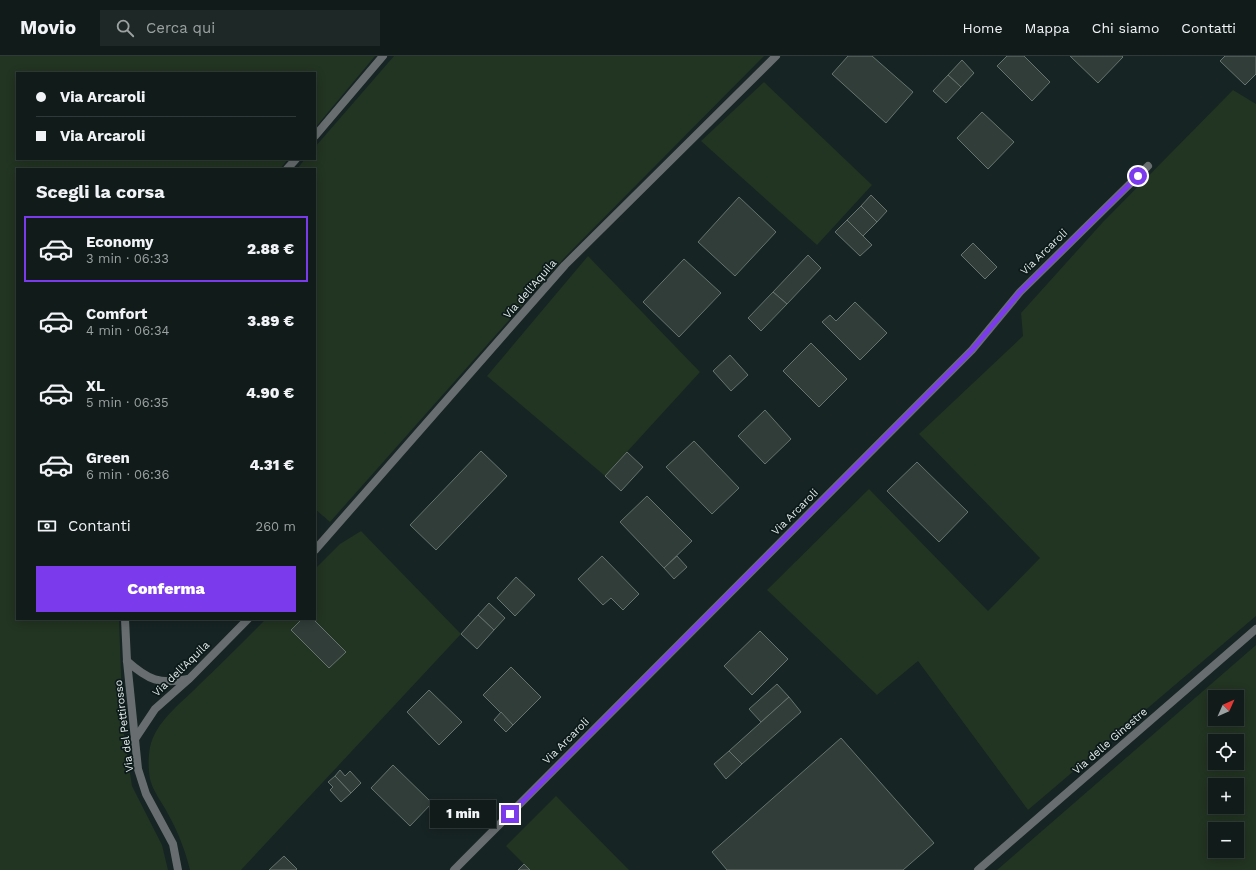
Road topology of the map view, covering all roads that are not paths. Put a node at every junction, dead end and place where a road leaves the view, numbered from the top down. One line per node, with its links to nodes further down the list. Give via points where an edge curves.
1 (383, 56): 3 (street)
2 (776, 56): 7 (street, Via dell'Aquila, via 565,265)
3 (316, 135)
4 (295, 160): 6 (street)
5 (1148, 166): 15 (street, Via Arcaroli, via 1020,292 972,350)
6 (288, 168)
7 (316, 549)
8 (125, 620): 11 (street, Via del Pettirosso)
9 (247, 620): 12 (street, Via dell'Aquila)
10 (1256, 628): 16 (street, Via delle Ginestre)
11 (127, 661): 12 (street, via 140,673 156,680 173,682); 13 (street, Via del Pettirosso)
12 (190, 678): 13 (street, Via dell'Aquila, via 155,709)
13 (135, 740): 14 (street, Via del Pettirosso, via 138,769 146,794 173,844)
14 (178, 870)
15 (454, 870)
16 (978, 870)

